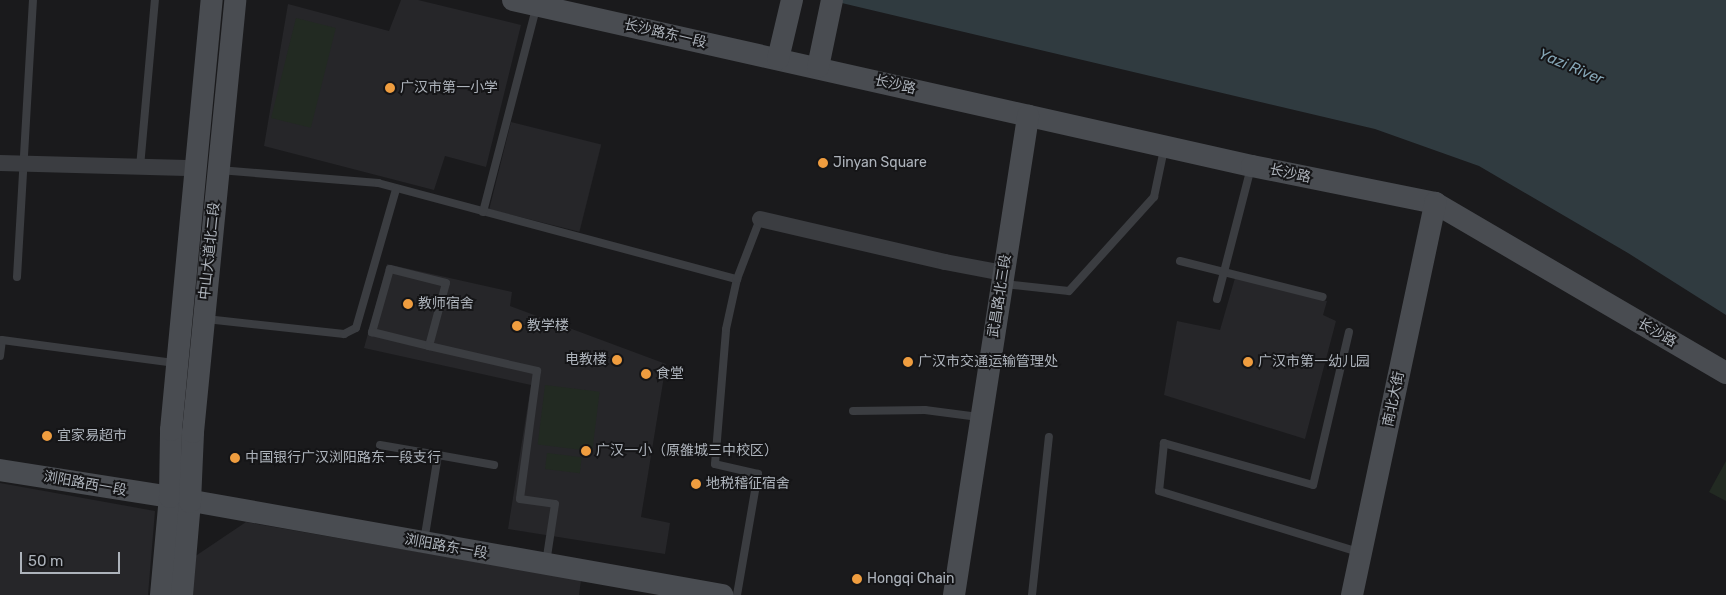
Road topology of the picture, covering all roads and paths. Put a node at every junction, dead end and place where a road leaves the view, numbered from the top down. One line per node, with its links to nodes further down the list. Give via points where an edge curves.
1 (33, 0): 14 (lane)
2 (155, 0): 16 (lane)
3 (212, 0): 17 (main road, 中山大道北二段)
4 (235, 0): 18 (main road, 中山大道北二段)
5 (513, 0): 8 (main road, 长沙路东一段)
6 (792, 0): 9 (main road)
7 (832, 0): 10 (main road)
8 (536, 5): 9 (main road, 长沙路东一段); 21 (lane)
9 (778, 59): 10 (main road, 长沙路东一段)
10 (818, 67): 11 (main road, 长沙路)
11 (1028, 116): 12 (main road, 长沙路); 26 (main road, 武昌路北三段)
12 (1164, 146): 15 (main road, 长沙路); 26 (lane, via 1154,197 1069,291)
13 (0, 163): 14 (street)
14 (23, 164): 16 (street); 25 (lane)
15 (1252, 166): 20 (main road, 长沙路); 24 (lane)
16 (140, 167): 17 (street)
17 (196, 168): 34 (main road, 中山大道北二段)
18 (218, 170): 19 (lane); 30 (main road, 中山大道北二段)
19 (396, 188): 21 (lane); 30 (lane, via 356,328 344,334)
20 (1435, 204): 35 (main road, 长沙路); 46 (main road, 南北大街)
21 (483, 212): 27 (lane)
22 (760, 219): 26 (street); 27 (lane)
23 (1180, 261): 24 (lane)
24 (1224, 272): 28 (lane); 29 (lane)
25 (17, 277)
26 (1003, 278): 37 (main road, 武昌路北三段)
27 (737, 279): 51 (lane, via 726,329 715,464 758,474)
28 (1323, 297)
29 (1217, 299)
30 (204, 319): 44 (main road, 中山大道北二段, via 193,432)
31 (1349, 332): 46 (lane, via 1312,485 1164,443 1159,491)
32 (429, 346): 32 (lane, via 372,332 390,269 446,283); 47 (lane, via 537,371 520,499 556,504)
33 (0, 356): 34 (lane, via 2,340)
34 (177, 363): 44 (main road, 中山大道北二段, via 170,430)
35 (1726, 373)
36 (853, 411): 37 (lane, via 925,410)
37 (981, 418): 52 (main road, 武昌路北三段)
38 (1049, 437): 53 (lane)
39 (380, 445): 41 (lane)
40 (0, 455): 44 (main road)
41 (438, 455): 42 (lane); 45 (lane)
42 (494, 465)
43 (0, 470): 44 (main road, 浏阳路西一段)
44 (177, 494): 45 (main road, 浏阳路东一段); 48 (main road); 49 (main road)
45 (424, 543): 47 (main road, 浏阳路东一段)
46 (1362, 554): 54 (main road, 南北大街)
47 (545, 564): 50 (main road, 浏阳路东一段)
48 (161, 595)
49 (182, 595)
50 (722, 595)
51 (737, 595)
52 (954, 595)
53 (1032, 595)
54 (1352, 595)

